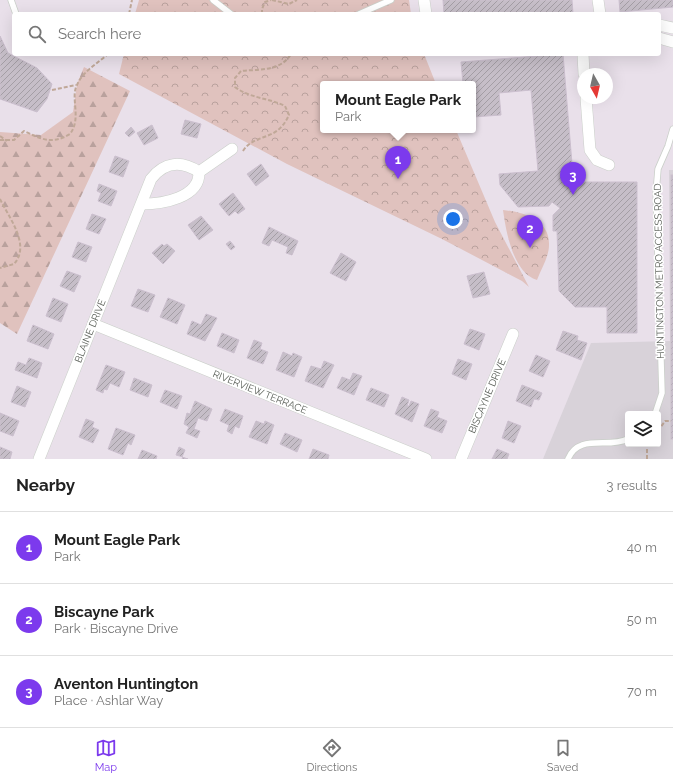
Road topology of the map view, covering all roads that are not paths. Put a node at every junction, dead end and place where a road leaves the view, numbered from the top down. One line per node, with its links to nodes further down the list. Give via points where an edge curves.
1 (11, 0): 6 (lane)
2 (213, 0): 7 (lane)
3 (391, 0): 8 (lane)
4 (424, 0): 9 (street)
5 (598, 0): 10 (street)
6 (15, 12)
7 (228, 12)
8 (363, 12)
9 (426, 12)
10 (600, 12)
11 (661, 25): 12 (street)
12 (673, 28)
13 (661, 39): 14 (street)
14 (673, 42)
15 (583, 56): 16 (street)
16 (584, 68)
17 (586, 104): 20 (street, via 590,150 597,160)
18 (673, 129): 25 (lane, HUNTINGTON METRO ACCESS ROAD, via 658,169 656,193 662,393)
19 (232, 149): 21 (street)
20 (610, 165)
21 (199, 172): 22 (street, via 199,180 194,187 180,197 161,203); 22 (street, BLAINE DRIVE, via 190,166 180,164 164,166 151,179)
22 (142, 204): 23 (street, BLAINE DRIVE)
23 (93, 324): 27 (street, BLAINE DRIVE); 28 (street, RIVERVIEW TERRACE)
24 (513, 334): 29 (street, BISCAYNE DRIVE)
25 (656, 411)
26 (625, 439): 30 (lane, via 587,442 571,452)
27 (41, 458)
28 (426, 459)
29 (461, 459)
30 (568, 459)

